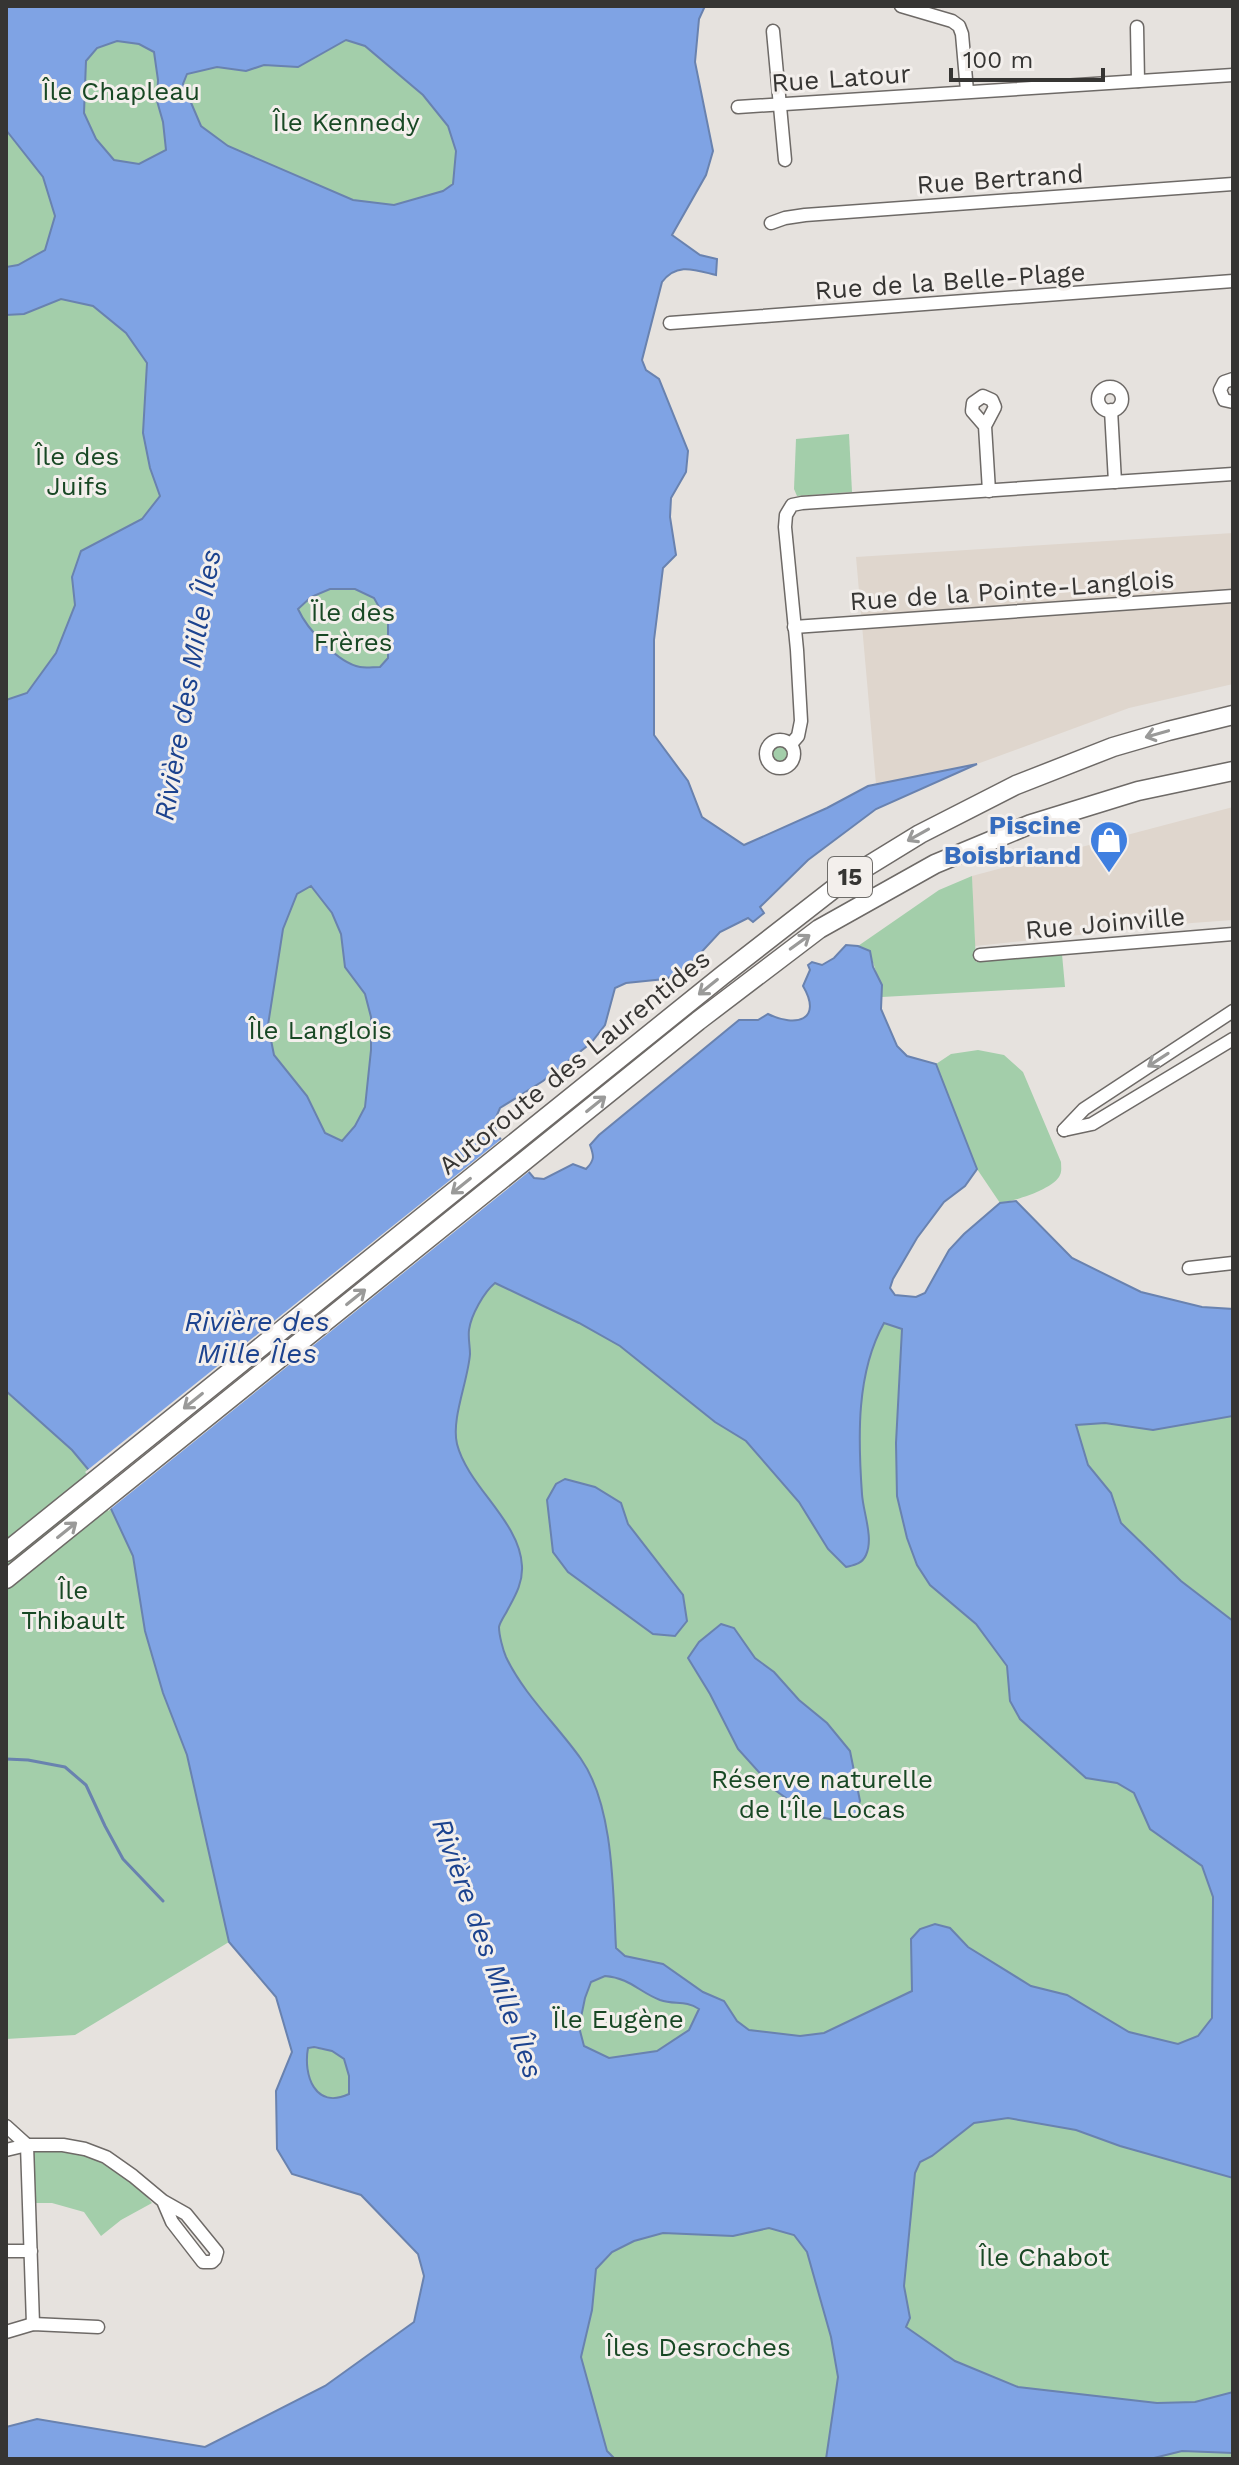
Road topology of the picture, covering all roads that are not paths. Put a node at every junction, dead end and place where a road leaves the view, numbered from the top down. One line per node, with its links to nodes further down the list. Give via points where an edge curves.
1 (901, 6): 6 (street, via 959,26)
2 (1137, 27): 5 (street)
3 (773, 31): 7 (street)
4 (1233, 75): 5 (street, Rue Latour)
5 (1138, 81): 6 (street, Rue Latour)
6 (967, 91): 7 (street, Rue Latour)
7 (780, 104): 8 (street, Rue Latour); 9 (street)
8 (738, 107)
9 (785, 160)
10 (1233, 184): 11 (street, Rue Bertrand, via 805,215)
11 (771, 223)
12 (1233, 281): 13 (street, Rue de la Belle-Plage)
13 (670, 323)
14 (1233, 379): 15 (street, via 1220,390 1224,400)
15 (1233, 402): 17 (street)
16 (1111, 410): 20 (street)
17 (1233, 412)
18 (985, 426): 21 (street)
19 (1233, 474): 20 (street)
20 (1115, 482): 21 (street)
21 (989, 491): 23 (street, via 792,505 785,527)
22 (1233, 596): 23 (street, Rue de la Pointe-Langlois)
23 (794, 627): 25 (street, via 801,721)
24 (1233, 715): 34 (highway, Autoroute des Laurentides / 15, one-way to 34, via 1140,738 987,798 895,848 815,902)
25 (791, 744)
26 (1233, 771): 35 (highway, Autoroute des Laurentides / 15, one-way to 26, via 819,929 952,856 1048,818 1138,791)
27 (1233, 934): 28 (street, Rue Joinville)
28 (980, 955)
29 (1228, 1014): 30 (street); 31 (street, one-way to 31, via 1084,1109 1064,1130 1092,1124)
30 (1233, 1027)
31 (1233, 1039)
32 (1233, 1263): 33 (street)
33 (1189, 1268)
34 (6, 1552)
35 (6, 1579)
36 (6, 2126): 37 (street)
37 (27, 2145): 38 (street); 39 (street, via 63,2145 106,2157); 41 (street)
38 (6, 2150)
39 (163, 2201): 39 (street, via 186,2214 217,2252 212,2262 203,2262)
40 (6, 2251): 41 (street)
41 (31, 2251): 42 (street)
42 (33, 2324): 43 (street); 44 (street)
43 (98, 2327)
44 (6, 2332)

